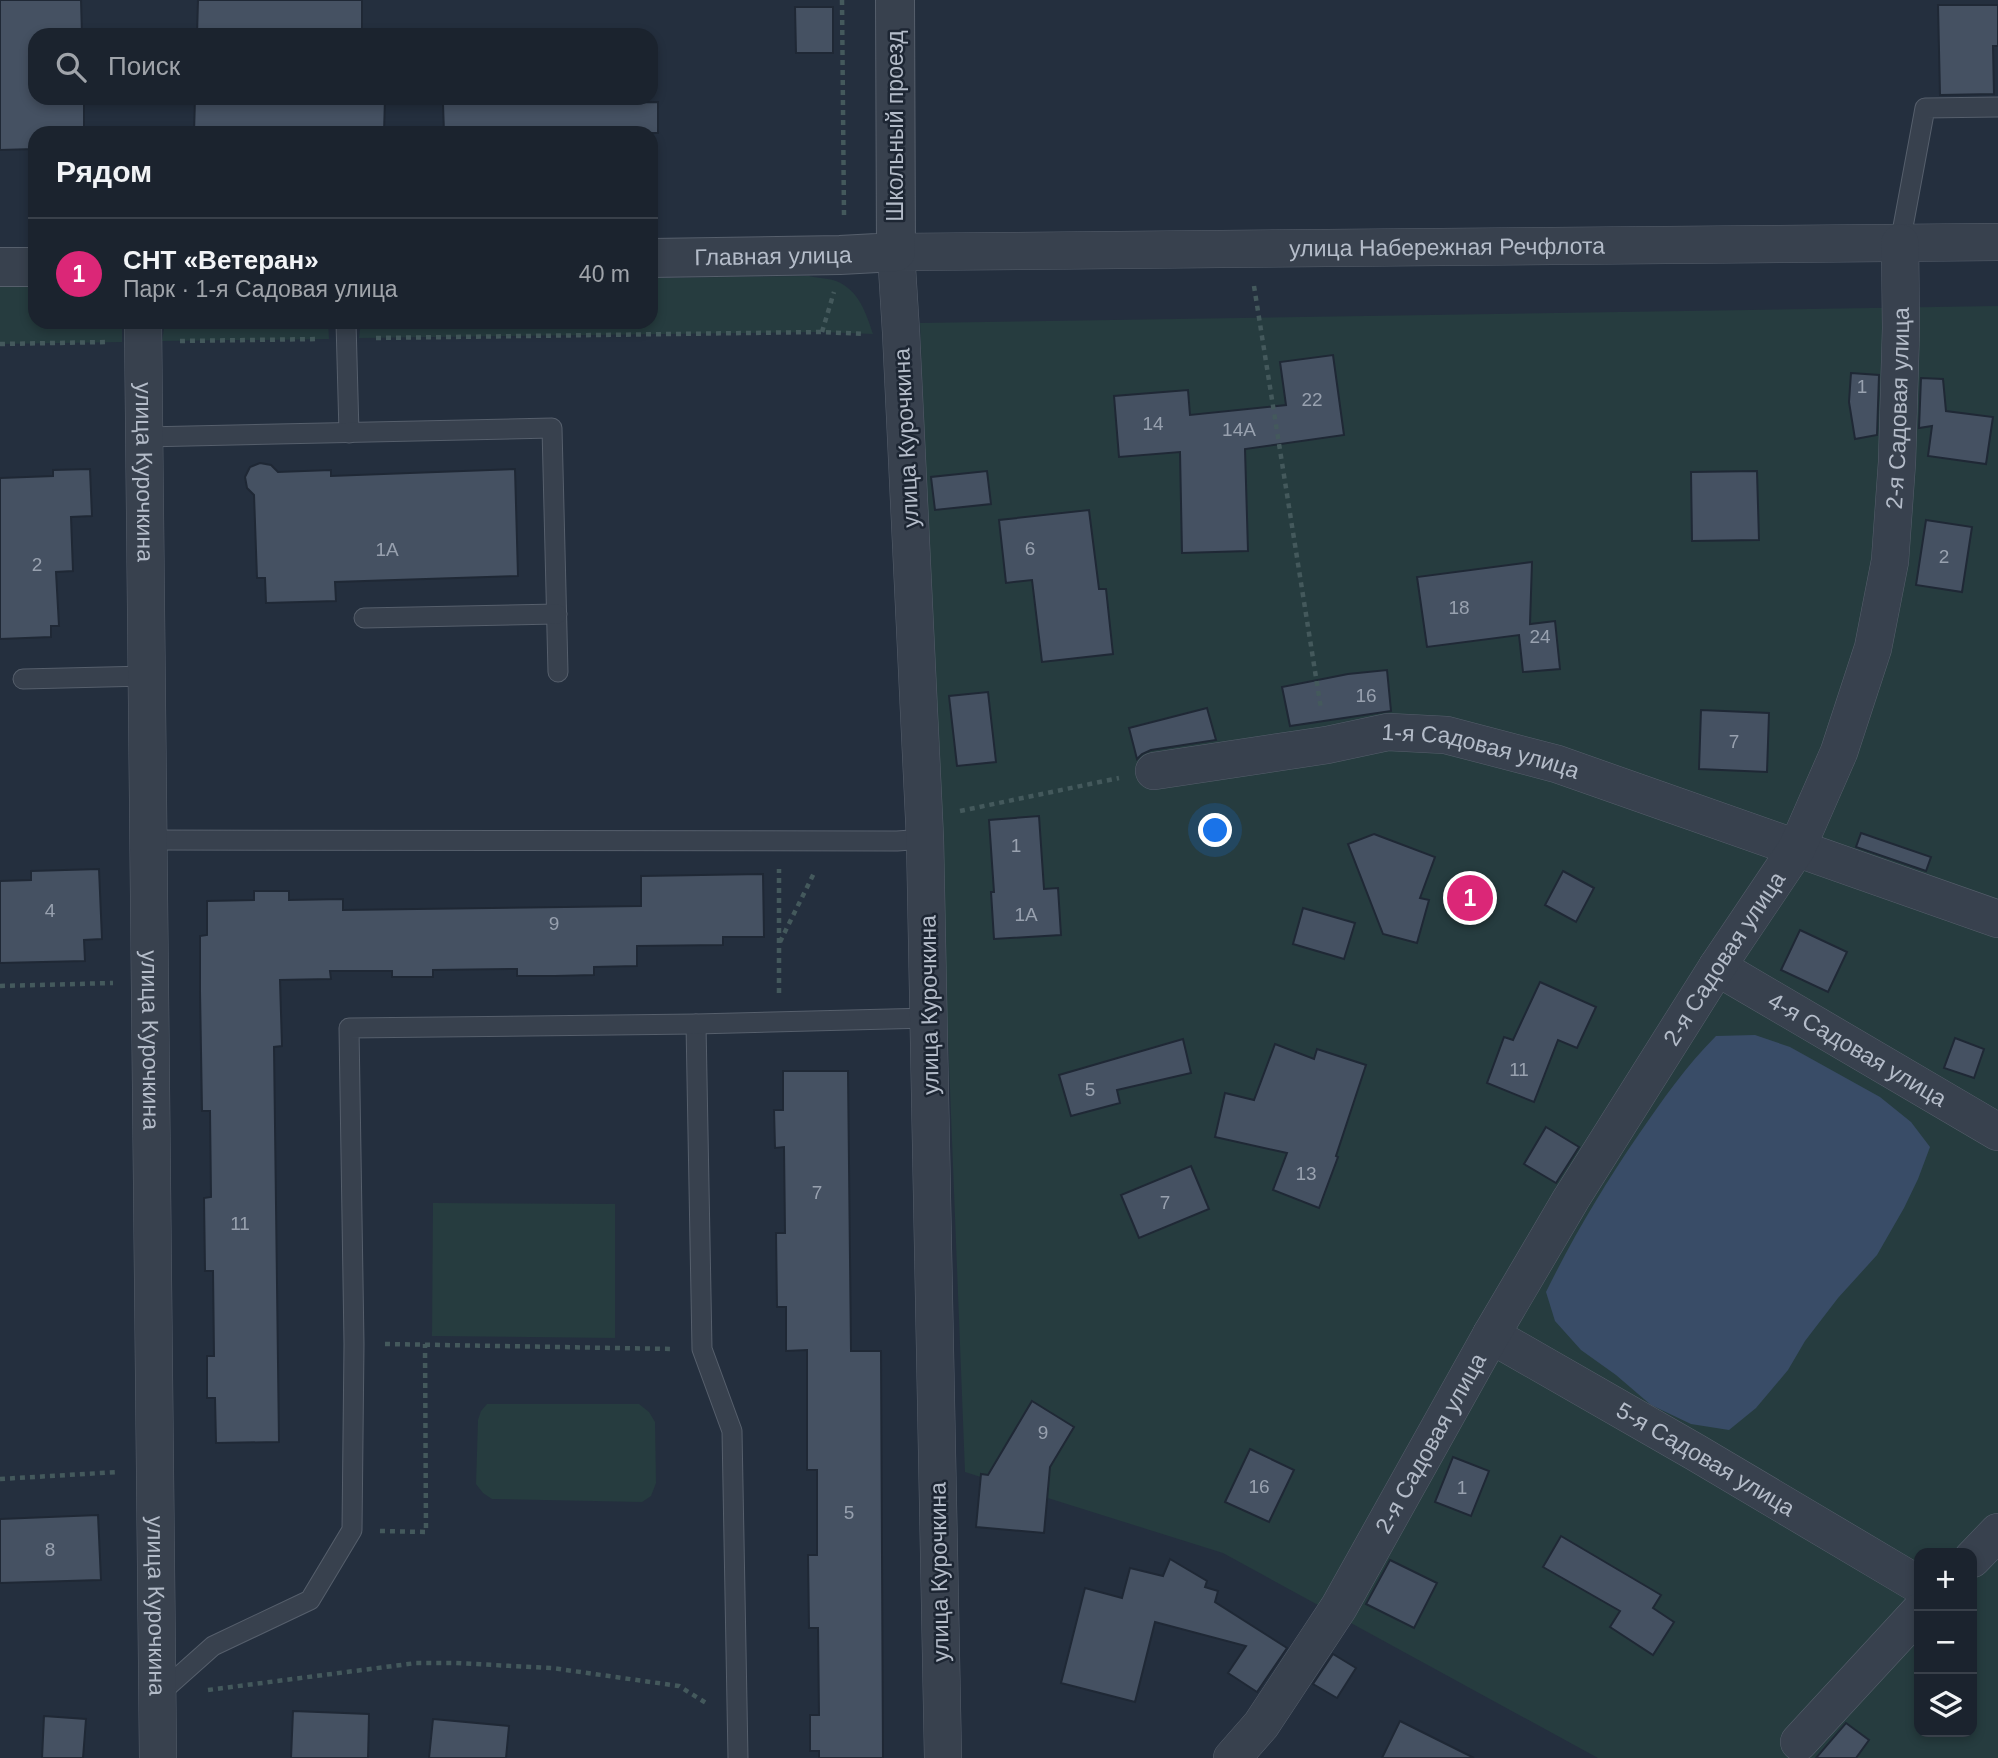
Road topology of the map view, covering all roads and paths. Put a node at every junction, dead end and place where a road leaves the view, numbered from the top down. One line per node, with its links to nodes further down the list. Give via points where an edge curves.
1 (842, 0): 4 (path)
2 (895, 0): 8 (street, Школьный проезд)
3 (1998, 107): 6 (lane, via 1925,108)
4 (844, 217)
5 (1998, 242): 6 (street, улица Набережная Речфлота)
6 (1900, 243): 7 (street, улица Набережная Речфлота); 33 (street, 2-я Садовая улица, via 1897,462 1890,561 1869,661 1839,752)
7 (1247, 249): 8 (street, улица Набережная Речфлота); 27 (path)
8 (896, 252): 9 (street, Главная улица); 16 (street, улица Курочкина)
9 (658, 258)
10 (0, 267): 11 (street)
11 (28, 267)
12 (837, 282): 15 (path)
13 (143, 329): 21 (street, улица Курочкина)
14 (346, 330): 15 (path); 17 (path); 20 (lane)
15 (822, 332): 16 (path)
16 (901, 332): 29 (street, улица Курочкина)
17 (176, 341)
18 (109, 342): 19 (path)
19 (0, 344)
20 (349, 432): 21 (lane); 22 (lane, via 552,428)
21 (145, 438): 25 (street, улица Курочкина)
22 (557, 614): 23 (lane); 24 (lane)
23 (364, 618)
24 (558, 673)
25 (147, 676): 26 (lane); 30 (street, улица Курочкина)
26 (23, 679)
27 (1327, 745): 28 (street, 1-я Садовая улица); 33 (street, 1-я Садовая улица, via 1388,732 1446,735 1557,764)
28 (1154, 771): 29 (path, via 957,812)
29 (925, 839): 32 (lane); 39 (street, улица Курочкина)
30 (149, 840): 31 (lane); 55 (street, улица Курочкина)
31 (779, 841): 32 (lane); 35 (path)
32 (830, 841): 35 (path)
33 (1797, 848): 34 (street, 1-я Садовая улица); 36 (street, 2-я Садовая улица)
34 (1998, 919)
35 (780, 942): 40 (path)
36 (1717, 967): 42 (street, 4-я Садовая улица); 43 (street, 2-я Садовая улица)
37 (125, 983): 38 (path)
38 (0, 986)
39 (929, 1018): 40 (lane); 59 (street, улица Курочкина)
40 (778, 1022): 41 (lane)
41 (696, 1024): 44 (lane, via 349,1028); 46 (lane)
42 (1998, 1132)
43 (1491, 1335): 52 (street, 5-я Садовая улица); 60 (street, 2-я Садовая улица, via 1339,1607 1261,1725)
44 (354, 1344): 45 (path); 49 (lane)
45 (425, 1344): 46 (path); 49 (path, via 426,1532)
46 (702, 1349): 58 (lane, via 732,1431)
47 (118, 1471): 48 (path)
48 (0, 1479)
49 (352, 1530): 55 (lane, via 310,1601 214,1646)
50 (1998, 1532): 51 (street)
51 (1977, 1554)
52 (1914, 1582)
53 (1914, 1617): 56 (street)
54 (679, 1686): 55 (path, via 552,1668 416,1663)
55 (156, 1697): 57 (street, улица Курочкина)
56 (1799, 1742)
57 (158, 1758)
58 (738, 1758)
59 (943, 1758)
60 (1232, 1758)

